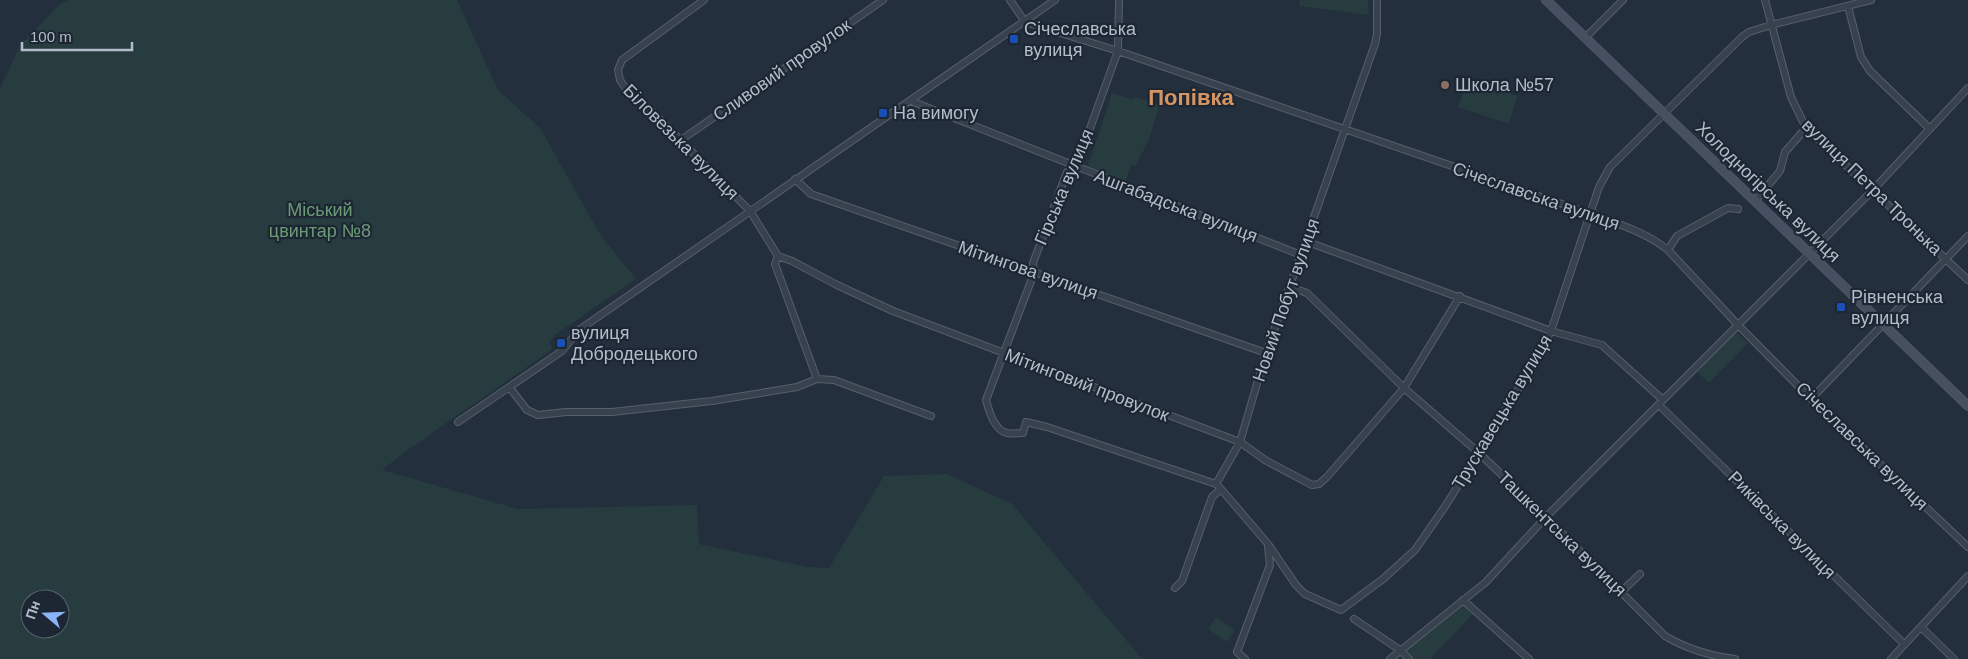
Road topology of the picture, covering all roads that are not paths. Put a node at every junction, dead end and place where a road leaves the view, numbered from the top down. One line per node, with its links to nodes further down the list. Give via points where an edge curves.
1 (704, 0): 22 (street, Біловезька вулиця, via 622,60 618,70 628,92)
2 (883, 0): 22 (street, Сливовий провулок)
3 (1010, 0): 12 (street)
4 (1056, 0): 12 (street)
5 (1119, 0): 15 (street, Гірська вулиця)
6 (1377, 0): 20 (street, Новий Побут вулиця, via 1375,44)
7 (1546, 0): 14 (main road, Холодногірська вулиця)
8 (1623, 0): 14 (street)
9 (1765, 0): 13 (street, вулиця Петра Тронька)
10 (1871, 0): 11 (street, Трускавецька вулиця)
11 (1848, 6): 13 (street, Трускавецька вулиця); 21 (street, via 1861,57)
12 (1025, 22): 15 (street, Січеславська вулиця); 17 (street)
13 (1771, 25): 18 (street, Трускавецька вулиця, via 1742,37); 19 (street, вулиця Петра Тронька, via 1791,97)
14 (1585, 38): 18 (main road, Холодногірська вулиця)
15 (1118, 51): 20 (street, Січеславська вулиця); 23 (street, Гірська вулиця)
16 (1968, 88): 21 (street)
17 (911, 102): 23 (street, Ашгабадська вулиця); 24 (street)
18 (1664, 113): 26 (main road, Холодногірська вулиця); 29 (street, Трускавецька вулиця, via 1610,167 1599,187)
19 (1806, 128): 25 (street, вулиця Петра Тронька); 26 (street, via 1785,152 1780,171)
20 (1345, 129): 29 (street, Січеславська вулиця); 31 (street, Новий Побут вулиця)
21 (1930, 129): 25 (street)
22 (681, 140): 28 (street, Біловезька вулиця)
23 (1076, 167): 34 (street, Ашгабадська вулиця); 37 (street, Гірська вулиця, via 1066,172 1033,263)
24 (795, 179): 28 (street); 37 (street, Мітингова вулиця, via 811,194)
25 (1872, 191): 33 (street); 36 (street, вулиця Петра Тронька)
26 (1754, 201): 33 (main road, Холодногірська вулиця)
27 (1738, 208): 32 (street, via 1728,208 1677,236)
28 (750, 211): 35 (street, Біловезька вулиця); 47 (street, via 579,330 562,350)
29 (1591, 214): 32 (street, Січеславська вулиця, via 1637,232); 43 (street, Трускавецька вулиця)
30 (1968, 236): 36 (street)
31 (1306, 241): 34 (street, Новий Побут вулиця); 40 (street)
32 (1668, 250): 42 (street, Січеславська вулиця)
33 (1809, 254): 41 (main road, Холодногірська вулиця); 42 (street)
34 (1301, 255): 39 (street, Новий Побут вулиця)
35 (778, 256): 45 (street, Мітинговий провулок, via 893,311); 46 (street, via 775,264)
36 (1946, 259): 38 (street, вулиця Петра Тронька); 41 (street)
37 (1034, 273): 44 (street, Мітингова вулиця); 45 (street, Гірська вулиця)
38 (1968, 280)
39 (1290, 287): 44 (street, Новий Побут вулиця); 48 (street, Ташкентська вулиця, via 1307,293)
40 (1460, 296): 43 (street); 48 (street)
41 (1882, 325): 49 (street); 51 (main road, Холодногірська вулиця)
42 (1739, 326): 49 (street, Січеславська вулиця); 50 (street)
43 (1551, 331): 50 (street, via 1602,345 1626,364); 55 (street, Трускавецька вулиця)
44 (1266, 353): 54 (street, Новий Побут вулиця)
45 (1004, 354): 54 (street, Мітинговий провулок); 56 (street, Гірська вулиця, via 986,400 990,414 1006,433 1023,433 1026,422 1047,427)
46 (817, 379): 47 (street, via 797,388 712,401 612,412 538,415 527,410); 52 (street, via 834,380)
47 (510, 388): 53 (street)
48 (1404, 388): 54 (street, Мітинговий провулок, via 1319,484 1303,481); 55 (street, Ташкентська вулиця)
49 (1812, 398): 59 (street, Січеславська вулиця)
50 (1661, 402): 57 (street); 67 (street, Риківська вулиця)
51 (1968, 406)
52 (931, 416)
53 (458, 422)
54 (1240, 442): 56 (street, Новий Побут вулиця)
55 (1479, 453): 57 (street, Ташкентська вулиця); 58 (street, Трускавецька вулиця, via 1415,550 1341,610 1305,594)
56 (1219, 487): 58 (street); 62 (street, Новий Побут вулиця, via 1212,496 1182,581)
57 (1546, 517): 63 (street, Ташкентська вулиця); 64 (street, via 1486,582)
58 (1268, 544): 69 (street, via 1270,565 1237,652)
59 (1968, 547)
60 (1640, 574): 63 (street)
61 (1968, 576): 66 (street)
62 (1175, 588)
63 (1621, 592): 73 (street, Ташкентська вулиця, via 1665,636 1685,647)
64 (1464, 600): 68 (street); 72 (street)
65 (1354, 619): 68 (street)
66 (1921, 627): 67 (street); 75 (street)
67 (1904, 644): 74 (street)
68 (1400, 650): 70 (street); 71 (street)
69 (1245, 659)
70 (1390, 659)
71 (1409, 659)
72 (1529, 659)
73 (1735, 659)
74 (1891, 659)
75 (1954, 659)

